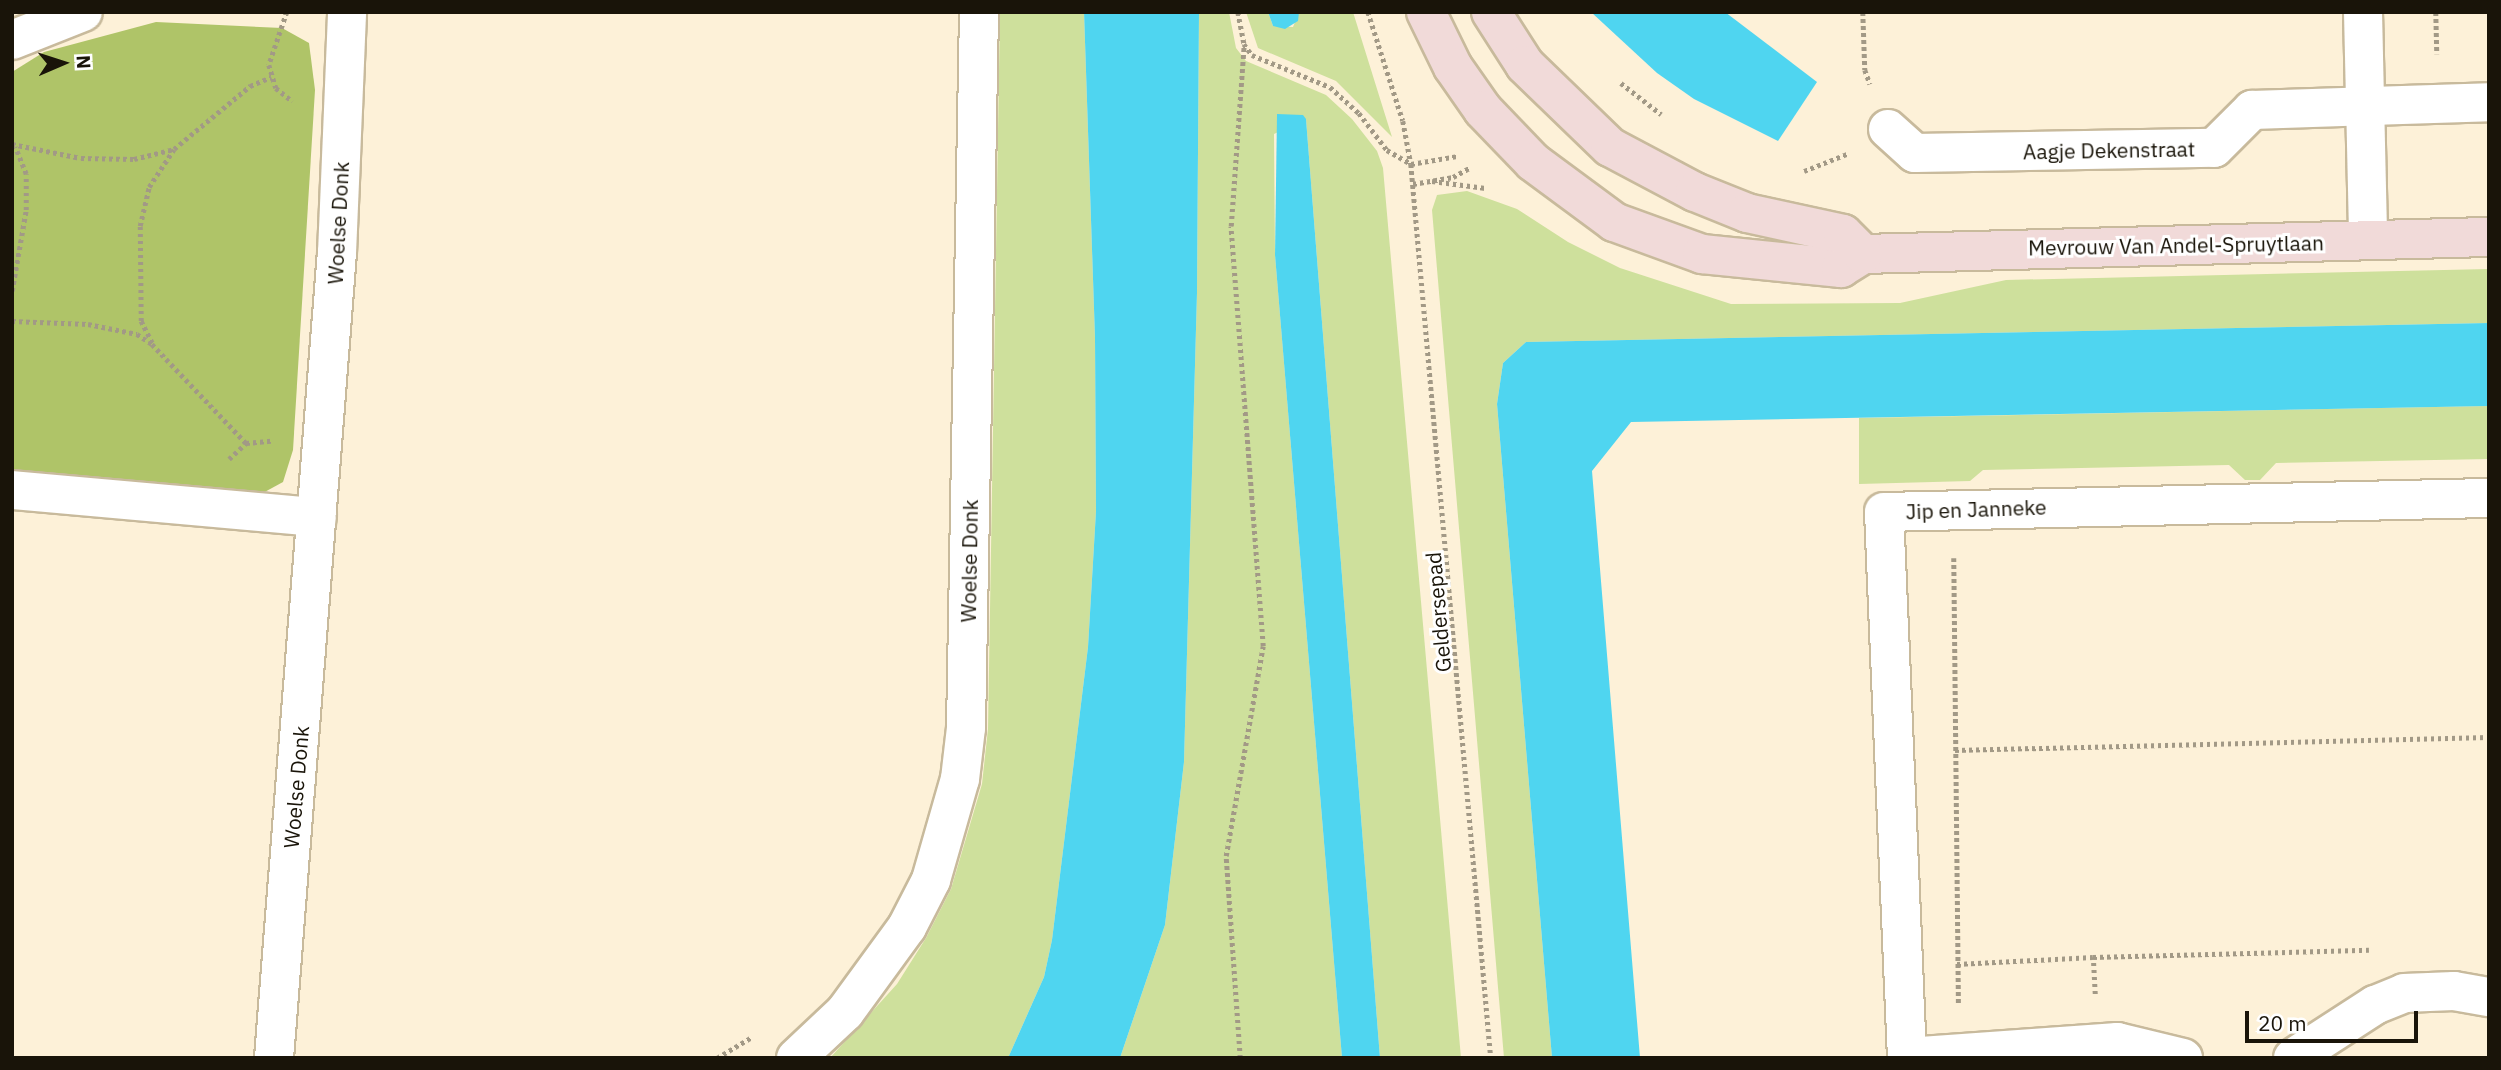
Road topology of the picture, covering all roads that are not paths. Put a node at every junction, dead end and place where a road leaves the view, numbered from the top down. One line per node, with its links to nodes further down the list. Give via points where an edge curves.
1 (83, 12): 7 (street)
2 (347, 12): 16 (street, Woelse Donk)
3 (979, 12): 19 (street, Woelse Donk, via 966,728 960,779 948,831 907,928 845,1012)
4 (1426, 12): 13 (street, Mevrouw Van Andel-Spruytlaan, via 1453,67 1504,136 1565,190 1614,222 1702,254 1754,262 1842,268)
5 (1491, 12): 13 (street, via 1525,65 1610,147 1695,192 1747,213 1843,234)
6 (2363, 12): 9 (street)
7 (12, 40)
8 (2489, 102): 9 (street, Aagje Dekenstraat)
9 (2365, 107): 10 (street, Aagje Dekenstraat, via 2252,110 2214,148 1914,153); 12 (street)
10 (1888, 129)
11 (2489, 237): 12 (street, Mevrouw Van Andel-Spruytlaan)
12 (2368, 240): 13 (street, Mevrouw Van Andel-Spruytlaan)
13 (1863, 254)
14 (12, 490): 16 (street)
15 (2489, 498): 20 (street, Jip en Janneke, via 1884,512)
16 (317, 517): 18 (street, Woelse Donk)
17 (2489, 997): 22 (street, via 2431,990 2404,993 2375,1005)
18 (274, 1058)
19 (796, 1058)
20 (1907, 1058): 21 (street, via 2107,1043)
21 (2183, 1058)
22 (2293, 1058)

